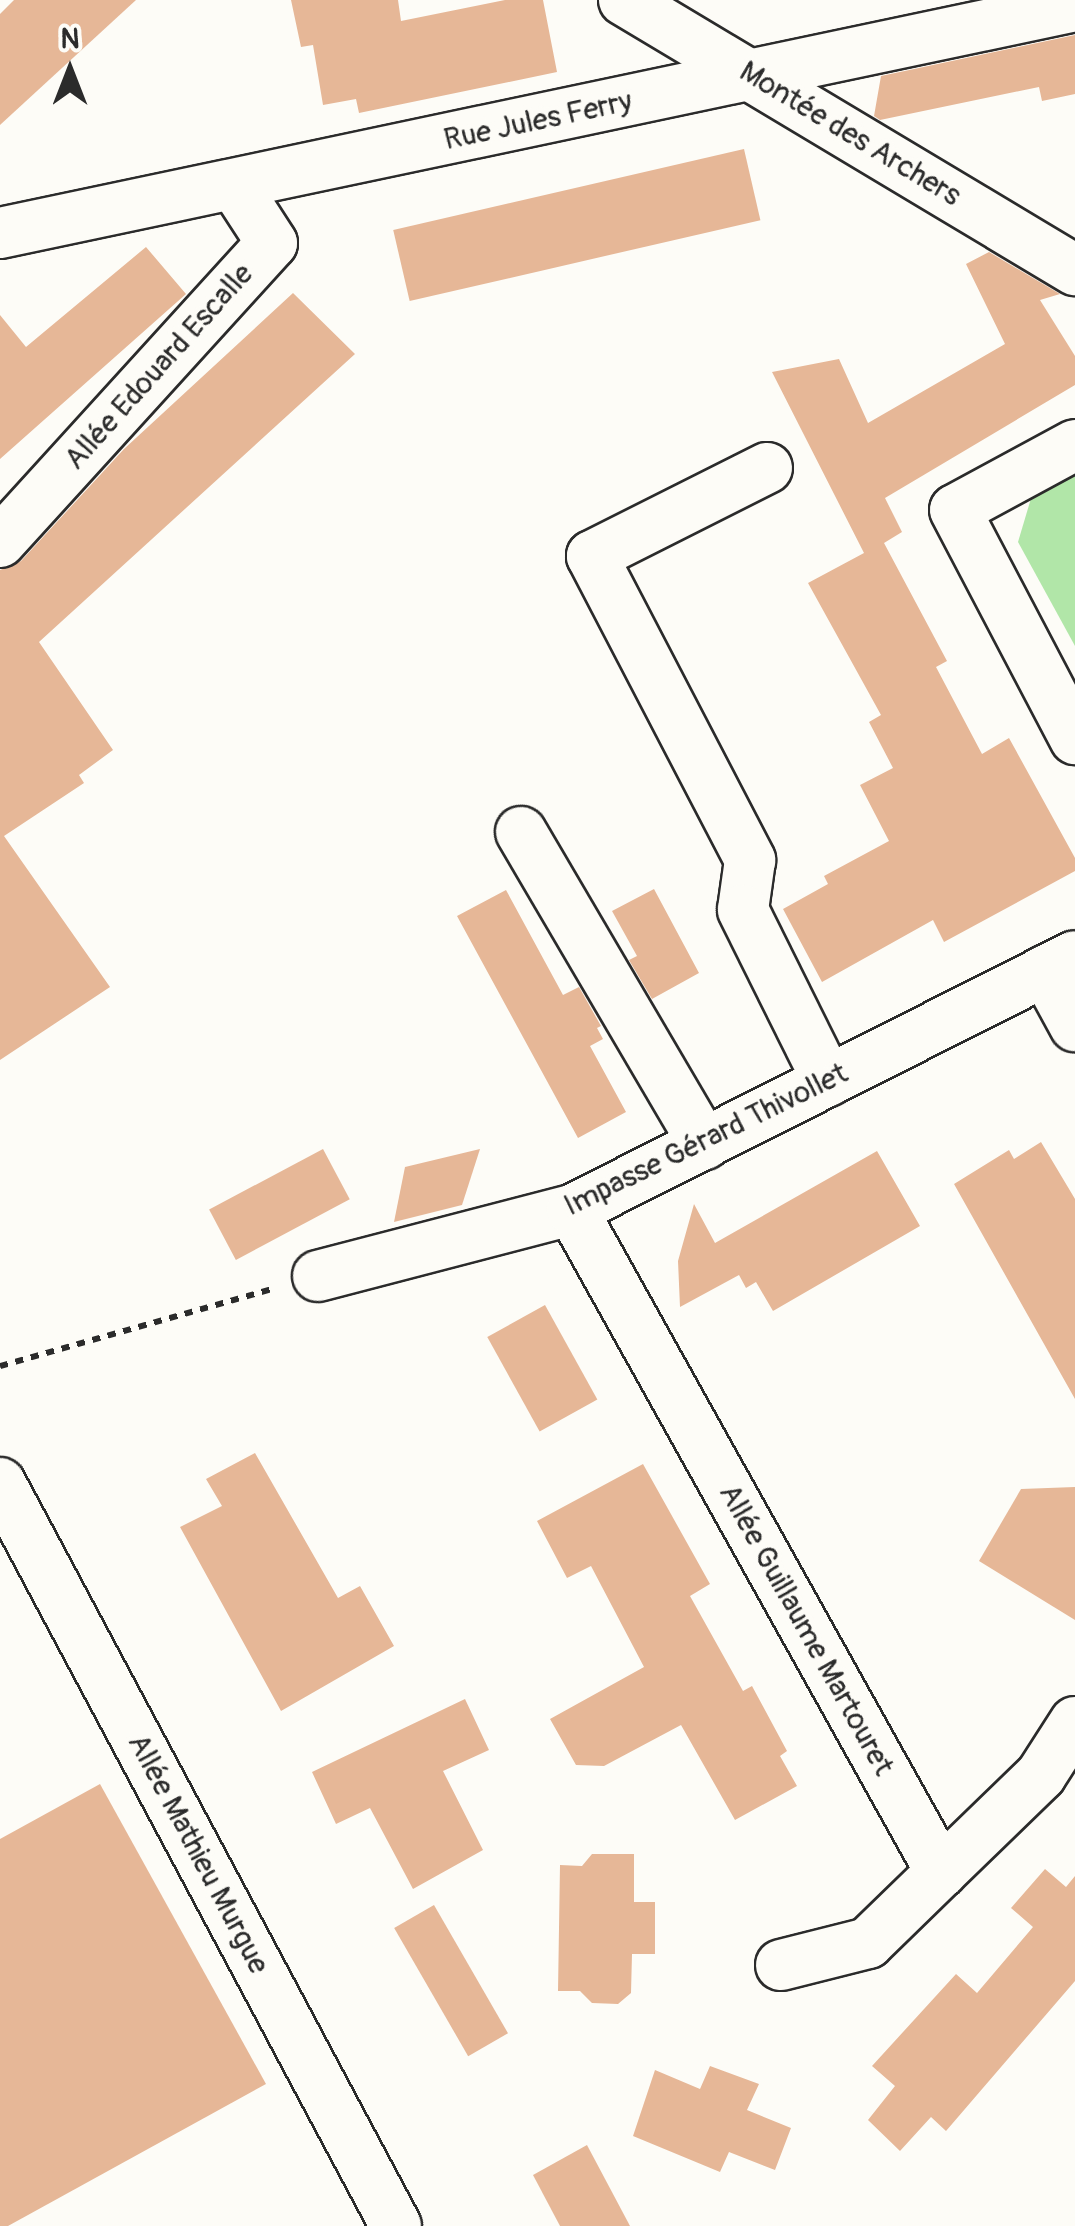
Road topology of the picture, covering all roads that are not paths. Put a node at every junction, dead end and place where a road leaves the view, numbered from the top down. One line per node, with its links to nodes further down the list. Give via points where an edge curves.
1 (624, 0): 3 (street, Montée des Archers)
2 (1075, 6): 3 (street, Rue Jules Ferry)
3 (752, 75): 4 (street, Rue Jules Ferry); 6 (street, Montée des Archers)
4 (235, 186): 5 (street, Rue Jules Ferry); 9 (street, Allée Edouard Escalle, via 272,242)
5 (0, 233)
6 (1075, 270)
7 (1075, 444): 10 (street, via 955,510)
8 (767, 468): 14 (street, via 592,556 750,860 744,910)
9 (0, 542)
10 (1075, 739)
11 (521, 832): 15 (street)
12 (1060, 963): 13 (street); 14 (street, Impasse Gérard Thivollet)
13 (1075, 1026)
14 (828, 1081): 15 (street, Impasse Gérard Thivollet)
15 (704, 1144): 16 (street, Impasse Gérard Thivollet)
16 (572, 1210): 17 (street, Impasse Gérard Thivollet); 20 (street, Allée Guillaume Martouret)
17 (318, 1276)
18 (0, 1483): 22 (street, Allée Mathieu Murgue)
19 (1075, 1722): 20 (street, via 1041,1775)
20 (942, 1872): 21 (street, via 868,1944)
21 (781, 1965)
22 (396, 2226)

